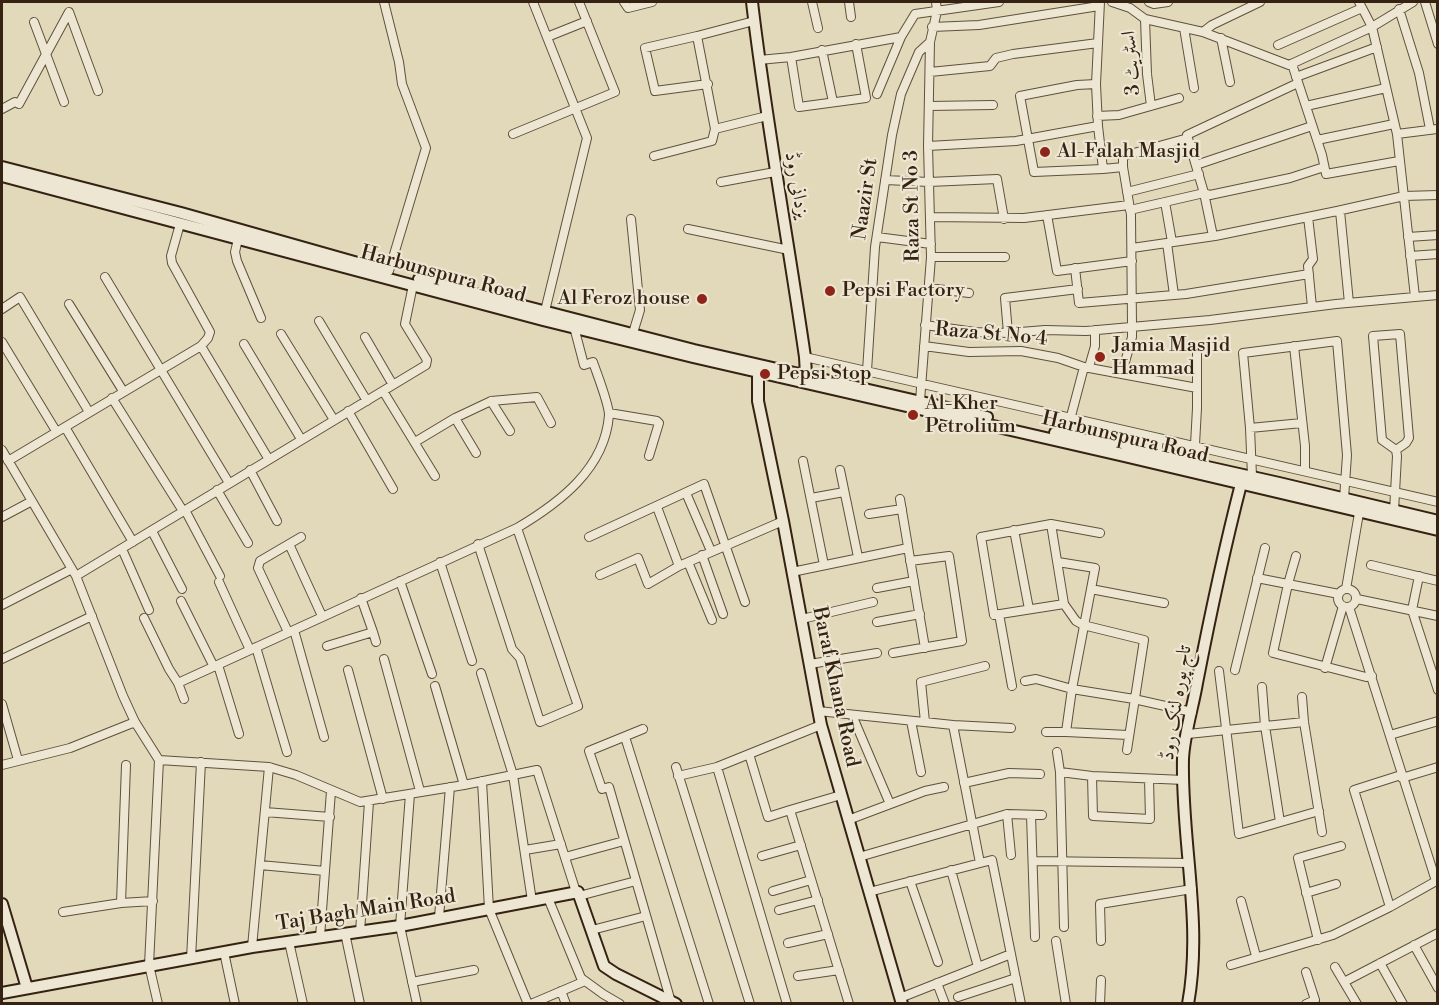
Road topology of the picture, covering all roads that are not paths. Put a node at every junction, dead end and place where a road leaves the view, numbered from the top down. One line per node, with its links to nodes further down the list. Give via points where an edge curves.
1 (384, 2): 121 (street, via 402,84 426,148)
2 (533, 2): 32 (street)
3 (579, 2): 23 (street)
4 (652, 2): 18 (street)
5 (752, 2): 24 (main road, یزدانی روڈ)
6 (812, 2): 28 (street)
7 (849, 2): 21 (street)
8 (936, 2): 20 (street)
9 (999, 2): 20 (street)
10 (1113, 2): 22 (street)
11 (1149, 2): 12 (street)
12 (1168, 2)
13 (1260, 2): 30 (street)
14 (1413, 2): 19 (street)
15 (1425, 2): 38 (street)
16 (1100, 4): 26 (street, via 979,25); 36 (street)
17 (1361, 4): 27 (street); 39 (street)
18 (625, 5)
19 (1399, 9): 27 (street); 70 (street)
20 (937, 11): 26 (street, Raza St No 3); 33 (street, via 915,14)
21 (851, 17)
22 (1145, 19): 29 (street); 60 (street, اسٹریٹ 3)
23 (586, 21): 32 (street); 63 (street, via 615,92)
24 (754, 21): 31 (street); 44 (main road, یزدانی روڈ)
25 (34, 22): 42 (street)
26 (932, 27): 35 (street, Raza St No 3)
27 (1372, 27): 40 (street); 45 (street)
28 (818, 28)
29 (1184, 28): 30 (street); 51 (street)
30 (1203, 32): 34 (street)
31 (697, 36): 49 (street); 49 (street, via 645,48 655,91)
32 (547, 37): 63 (street)
33 (902, 37): 37 (street); 54 (street)
34 (1221, 39): 45 (street); 48 (street)
35 (930, 42): 46 (street, Raza St No 3); 87 (street, Naazir St, via 919,52 901,94)
36 (1098, 43): 46 (street, via 1013,54 996,58 990,66); 50 (street)
37 (856, 44): 41 (street); 57 (street, via 866,98)
38 (1437, 44)
39 (1278, 45)
40 (1377, 47): 47 (street); 52 (street)
41 (822, 51): 43 (street); 57 (street)
42 (46, 55): 53 (street, via 69,12); 56 (street); 62 (street, via 19,104 15,102)
43 (791, 57): 44 (street); 57 (street, via 798,107)
44 (759, 60): 64 (main road, یزدانی روڈ)
45 (1292, 64): 47 (street)
46 (930, 72): 59 (street, Raza St No 3)
47 (1297, 80): 61 (street); 73 (street, via 1187,135)
48 (1230, 82)
49 (708, 84): 69 (street)
50 (1096, 84): 65 (street); 74 (street, via 1020,96)
51 (1194, 88)
52 (1386, 88): 61 (street); 66 (street)
53 (99, 91)
54 (877, 94)
55 (1179, 98): 60 (street)
56 (64, 102)
57 (833, 102)
58 (993, 105): 59 (street)
59 (929, 106): 76 (street, Raza St No 3)
60 (1151, 106): 65 (street, via 1119,115)
61 (1306, 106): 68 (street)
62 (2, 109)
63 (576, 109): 71 (street); 135 (street, via 587,138 586,146)
64 (767, 116): 69 (street); 84 (main road, یزدانی روڈ)
65 (1097, 116): 67 (street)
66 (1394, 124): 72 (street); 75 (street)
67 (1098, 126): 74 (street); 83 (street)
68 (1312, 126): 75 (street); 79 (street)
69 (715, 129): 77 (street, via 712,141)
70 (1436, 129): 72 (street)
71 (513, 134)
72 (1397, 134): 78 (street)
73 (1188, 138): 79 (street); 81 (street, via 1123,156)
74 (1028, 140): 76 (street); 83 (street, via 1034,172)
75 (1317, 140): 82 (street)
76 (928, 146): 89 (street, Raza St No 3)
77 (654, 156)
78 (1400, 161): 82 (street, via 1326,174); 93 (street)
79 (1196, 165): 85 (street)
80 (2, 167): 94 (main road, Harbunspura Road)
81 (1123, 167): 83 (street); 90 (street)
82 (1324, 168): 91 (street, via 1210,195)
83 (1103, 169)
84 (775, 172): 88 (street); 113 (main road, یزدانی روڈ)
85 (1199, 174): 90 (street); 91 (street)
86 (2, 176): 94 (main road, Harbunspura Road)
87 (885, 180): 89 (street); 107 (street, Naazir St)
88 (721, 182)
89 (929, 182): 100 (street, Raza St No 3); 102 (street, via 997,179)
90 (1127, 192): 96 (street)
91 (1204, 193): 95 (street); 106 (street)
92 (1437, 195): 93 (street)
93 (1404, 196): 97 (street); 108 (street)
94 (116, 202): 103 (main road, Harbunspura Road); 121 (main road, Harbunspura Road)
95 (1164, 202): 96 (street); 110 (street)
96 (1129, 208): 98 (street); 112 (street)
97 (1340, 211): 99 (street); 131 (street)
98 (1047, 215): 102 (street); 119 (street, via 1057,271)
99 (1308, 217): 106 (street); 120 (street, via 1313,259 1308,266)
100 (930, 218): 102 (street); 111 (street, Raza St No 3)
101 (631, 219): 142 (street, via 640,310)
102 (1004, 219)
103 (180, 224): 109 (main road, Harbunspura Road); 148 (street, via 172,262 210,332)
104 (688, 229): 113 (street)
105 (1437, 235): 108 (street)
106 (1213, 236): 110 (street)
107 (876, 237): 111 (street); 156 (street, Naazir St)
108 (1408, 237): 116 (street)
109 (238, 239): 121 (main road, Harbunspura Road); 136 (street, via 237,261)
110 (1169, 242): 112 (street); 127 (street)
111 (931, 244): 117 (street, Raza St No 3)
112 (1132, 248): 118 (street)
113 (789, 250): 153 (main road, یزدانی روڈ)
114 (1437, 254): 116 (street)
115 (1005, 256): 117 (street)
116 (1410, 256): 129 (street)
117 (931, 257): 124 (street, Raza St No 3)
118 (1132, 261): 119 (street); 130 (street)
119 (1075, 268): 125 (street)
120 (1309, 274): 127 (street); 133 (street)
121 (388, 275): 123 (main road, Harbunspura Road); 135 (main road, Harbunspura Road)
122 (105, 277): 155 (street)
123 (413, 285): 140 (main road, Harbunspura Road); 161 (street, via 405,324 428,362)
124 (929, 288): 126 (street); 138 (street, Raza St No 3)
125 (1078, 289): 130 (street, via 1079,303); 143 (street, via 1005,298)
126 (969, 293)
127 (1173, 295): 130 (street)
128 (1437, 295): 129 (street)
129 (1415, 297): 131 (street)
130 (1132, 298): 139 (street)
131 (1349, 303): 133 (street)
132 (69, 304): 163 (street)
133 (1312, 307): 139 (street)
134 (2, 309): 170 (street, via 20,297)
135 (545, 311): 142 (main road, Harbunspura Road)
136 (261, 318)
137 (319, 321): 166 (street)
138 (926, 325): 143 (street); 149 (street, Raza St No 3)
139 (1132, 326): 141 (street); 158 (street)
140 (574, 327): 152 (main road, Harbunspura Road); 171 (street, via 584,365 593,362)
141 (1095, 330): 143 (street); 154 (street, via 1095,345)
142 (633, 333): 152 (main road, Harbunspura Road)
143 (1008, 333)
144 (281, 334): 175 (street)
145 (364, 337): 161 (street)
146 (2, 342): 180 (street)
147 (244, 344): 184 (street)
148 (201, 346): 155 (street); 194 (street)
149 (924, 346): 154 (street, Raza St No 4, via 969,352 1021,351); 160 (street, Raza St No 3)
150 (1294, 346): 177 (street); 179 (street, via 1243,353); 205 (street, via 1336,341)
151 (1197, 352): 162 (street)
152 (694, 354): 157 (main road, Harbunspura Road); 159 (main road, Harbunspura Road)
153 (806, 357): 156 (street); 159 (main road, یزدانی روڈ)
154 (1086, 367): 158 (street, Raza St No 4); 172 (street)
155 (161, 369): 163 (street); 206 (street)
156 (867, 370): 160 (street)
157 (758, 373): 174 (main road, Harbunspura Road); 227 (main road, Baraf Khana Road, via 758,401)
158 (1122, 373): 162 (street, Raza St No 4)
159 (806, 375): 168 (main road, Harbunspura Road)
160 (920, 383): 168 (street, Raza St No 3); 172 (street)
161 (393, 385): 164 (street)
162 (1197, 388): 187 (street)
163 (123, 391): 165 (street)
164 (383, 391): 166 (street); 186 (street)
165 (112, 398): 170 (street); 221 (street)
166 (367, 401): 169 (street)
167 (491, 401): 173 (street); 176 (street, via 537,397); 181 (street)
168 (920, 401): 174 (main road, Harbunspura Road)
169 (348, 411): 175 (street); 209 (street)
170 (89, 412): 178 (street)
171 (609, 413): 193 (street, via 657,421); 230 (street, via 603,444 589,469 550,508)
172 (1070, 417): 182 (street); 183 (street)
173 (455, 418): 186 (street); 191 (street)
174 (977, 419): 183 (main road, Harbunspura Road); 199 (main road, Harbunspura Road)
175 (334, 420): 184 (street)
176 (551, 423)
177 (1302, 423): 179 (street); 202 (street)
178 (65, 427): 180 (street); 237 (street)
179 (1250, 428): 195 (street)
180 (56, 431): 197 (street)
181 (510, 431)
182 (1131, 432): 185 (street); 188 (street)
183 (1065, 435): 188 (main road, Harbunspura Road)
184 (301, 439): 194 (street)
185 (1160, 439): 187 (street); 192 (street)
186 (415, 442): 203 (street)
187 (1195, 447): 195 (street); 199 (street)
188 (1125, 448): 192 (main road, Harbunspura Road)
189 (2, 450): 197 (street)
190 (1396, 450): 190 (street, via 1383,440 1373,336 1400,334 1409,438); 211 (street)
191 (476, 453)
192 (1157, 455): 199 (main road, Harbunspura Road)
193 (649, 456)
194 (268, 458): 200 (street)
195 (1251, 459): 198 (street); 204 (street)
196 (803, 460): 214 (street)
197 (8, 461): 217 (street)
198 (1283, 466): 202 (street); 208 (street)
199 (1194, 467): 204 (main road, Harbunspura Road); 207 (main road, Harbunspura Road)
200 (250, 470): 206 (street); 226 (street)
201 (840, 470): 212 (street)
202 (1305, 471): 205 (street)
203 (435, 476)
204 (1252, 476): 208 (main road, Harbunspura Road)
205 (1346, 480): 211 (street); 216 (street)
206 (229, 483): 210 (street)
207 (1241, 483): 223 (main road, Harbunspura Road); 326 (main road, تاج پورہ لنک روڈ, via 1216,583)
208 (1279, 483): 216 (main road, Harbunspura Road)
209 (393, 489)
210 (217, 490): 221 (street); 238 (street)
211 (1396, 491): 218 (street); 222 (street)
212 (844, 492): 214 (street); 248 (street)
213 (686, 493): 219 (street); 241 (street, via 704,484); 245 (street)
214 (811, 498): 253 (street)
215 (900, 499): 220 (street)
216 (1344, 499): 222 (main road, Harbunspura Road)
217 (32, 501): 225 (street); 257 (street)
218 (1437, 502)
219 (657, 507): 236 (street); 255 (street)
220 (902, 509): 224 (street); 242 (street)
221 (184, 510): 233 (street); 298 (street)
222 (1394, 511): 228 (main road, Harbunspura Road)
223 (1359, 513): 232 (main road, Harbunspura Road); 268 (street)
224 (869, 514)
225 (2, 517)
226 (277, 521)
227 (783, 521): 241 (street); 256 (main road, Baraf Khana Road)
228 (1437, 521)
229 (1051, 524): 231 (street); 234 (street); 252 (street)
230 (516, 528): 240 (street); 240 (street, via 578,706 540,722)
231 (1014, 530): 279 (street); 284 (street, via 981,537 994,615)
232 (1437, 530)
233 (152, 531): 237 (street); 266 (street)
234 (1100, 533)
235 (301, 537): 239 (street)
236 (589, 537)
237 (133, 542): 244 (street)
238 (248, 543)
239 (289, 544): 286 (street); 293 (street, via 260,561 258,568)
240 (478, 544): 250 (street)
241 (724, 545): 245 (street); 273 (street)
242 (908, 548): 248 (street); 249 (street)
243 (1265, 548): 260 (street)
244 (122, 549): 257 (street); 280 (street)
245 (711, 551): 246 (street)
246 (702, 555): 251 (street); 282 (street)
247 (1296, 556): 264 (street)
248 (858, 557): 253 (street)
249 (910, 561): 262 (street); 297 (street, via 953,555 962,641)
250 (440, 562): 261 (street); 303 (street)
251 (688, 562): 255 (street); 290 (street)
252 (1058, 562): 267 (street, via 1095,568); 276 (street)
253 (824, 565): 256 (street)
254 (1371, 565): 259 (street)
255 (679, 566): 258 (street, via 648,584 638,558)
256 (792, 572): 289 (main road, Baraf Khana Road)
257 (74, 573): 277 (street); 285 (street)
258 (600, 575)
259 (1419, 576): 263 (street); 281 (street)
260 (1257, 578): 264 (street); 310 (street)
261 (400, 581): 270 (street); 312 (street)
262 (914, 581): 265 (street); 283 (street)
263 (1437, 581)
264 (1288, 584): 269 (street); 307 (street, via 1273,653)
265 (877, 588)
266 (182, 589)
267 (1091, 589): 275 (street); 292 (street)
268 (1346, 589): 269 (street); 271 (street, via 1354,592)
269 (1339, 594): 278 (street, via 1339,603)
270 (361, 598): 286 (street); 294 (street)
271 (1357, 599): 278 (street); 281 (street)
272 (181, 601): 305 (street)
273 (745, 602)
274 (873, 602): 289 (street)
275 (1164, 603)
276 (1064, 604): 279 (street); 292 (street)
277 (2, 605)
278 (1346, 607): 307 (street); 313 (street)
279 (1029, 609): 284 (street)
280 (149, 610)
281 (1412, 610): 287 (street); 320 (street)
282 (723, 614)
283 (920, 614): 291 (street); 297 (street)
284 (999, 614): 317 (street)
285 (92, 616): 301 (street); 330 (street)
286 (322, 616): 293 (street)
287 (1437, 616)
288 (144, 618): 315 (street)
289 (802, 619): 304 (main road, Baraf Khana Road)
290 (712, 620)
291 (877, 622)
292 (1083, 625): 319 (street); 323 (street, via 1144,640)
293 (291, 631): 298 (street); 345 (street)
294 (373, 632): 295 (street); 296 (street)
295 (376, 642)
296 (327, 646)
297 (925, 648): 300 (street)
298 (253, 649): 305 (street); 348 (street)
299 (877, 653): 304 (street)
300 (893, 653)
301 (2, 659)
302 (384, 659): 375 (street)
303 (472, 661)
304 (810, 664): 325 (main road, Baraf Khana Road)
305 (216, 666): 315 (street); 341 (street)
306 (985, 666): 331 (street, via 921,682)
307 (1325, 668): 313 (street)
308 (348, 670): 378 (street)
309 (1219, 670): 338 (street)
310 (1235, 670)
311 (481, 673): 363 (street)
312 (432, 674)
313 (1372, 676): 344 (street)
314 (1025, 681): 319 (street)
315 (178, 683): 322 (street)
316 (435, 686): 371 (street)
317 (1012, 686)
318 (1262, 687): 335 (street)
319 (1072, 689): 323 (street); 340 (street)
320 (1437, 690)
321 (1302, 697): 332 (street)
322 (184, 699)
323 (1134, 699): 326 (street); 343 (street)
324 (2, 704): 351 (street)
325 (818, 711): 327 (street); 333 (main road, Baraf Khana Road)
326 (1192, 712): 342 (main road, تاج پورہ لنک روڈ)
327 (852, 715): 328 (street); 380 (street)
328 (911, 721): 331 (street); 360 (street)
329 (1437, 721): 344 (street)
330 (135, 722): 351 (street, via 70,748); 352 (street)
331 (925, 722): 334 (street)
332 (1304, 722): 335 (street); 382 (street)
333 (821, 725): 350 (street); 377 (main road, Baraf Khana Road)
334 (952, 725): 336 (street); 370 (street)
335 (1265, 726): 338 (street); 389 (street)
336 (1011, 728)
337 (643, 729): 346 (street)
338 (1225, 730): 342 (street); 389 (street, via 1239,834)
339 (1046, 732): 340 (street)
340 (1066, 732): 343 (street)
341 (239, 734)
342 (1188, 734): 368 (main road, تاج پورہ لنک روڈ)
343 (1128, 735): 347 (street)
344 (1390, 735): 366 (street)
345 (324, 737)
346 (625, 737): 392 (street, via 589,751 602,789 609,787); 485 (street)
347 (1127, 750)
348 (287, 752)
349 (1058, 752): 361 (street)
350 (749, 754): 358 (street); 381 (street, via 768,817)
351 (18, 760): 354 (street)
352 (159, 760): 353 (street); 420 (street)
353 (201, 762): 356 (street); 451 (street)
354 (2, 765)
355 (126, 765): 423 (street)
356 (269, 767): 374 (street); 383 (street)
357 (676, 767): 364 (street)
358 (717, 767): 364 (street); 487 (street)
359 (1437, 767): 366 (street)
360 (921, 772)
361 (1060, 772): 365 (street); 402 (street)
362 (1040, 774): 370 (street, via 1009,773)
363 (513, 775): 369 (street); 393 (street, via 537,770); 396 (street)
364 (678, 776): 486 (street)
365 (1092, 776): 367 (street); 367 (street, via 1093,816 1150,819)
366 (1402, 776): 409 (street); 425 (street, via 1354,790)
367 (1149, 778): 368 (street)
368 (1184, 780): 404 (main road, تاج پورہ لنک روڈ)
369 (482, 781): 371 (street); 426 (street)
370 (964, 783): 390 (street)
371 (464, 785): 373 (street)
372 (944, 787): 380 (street)
373 (450, 788): 375 (street); 430 (street)
374 (331, 791): 379 (street); 387 (street)
375 (420, 791): 376 (street)
376 (410, 794): 378 (street); 431 (street)
377 (841, 795): 381 (street); 388 (main road, Baraf Khana Road)
378 (383, 798): 379 (street)
379 (369, 802): 435 (street)
380 (890, 804): 388 (street)
381 (790, 810): 394 (street)
382 (1319, 811): 389 (street); 391 (street)
383 (264, 812): 387 (street); 405 (street)
384 (1007, 814): 385 (street); 390 (street); 397 (street)
385 (1031, 814): 386 (street); 401 (street)
386 (1042, 815)
387 (330, 817): 407 (street)
388 (848, 820): 400 (main road, Baraf Khana Road)
389 (1280, 822)
390 (973, 824): 400 (street); 403 (street)
391 (1322, 832)
392 (624, 841): 399 (street); 410 (street)
393 (561, 844): 396 (street); 399 (street)
394 (801, 845): 398 (street); 408 (street)
395 (1341, 846): 416 (street, via 1298,858)
396 (525, 850): 421 (street)
397 (1011, 855)
398 (762, 856)
399 (565, 857): 417 (street)
400 (859, 857): 415 (main road, Baraf Khana Road)
401 (1033, 861): 402 (street); 440 (street)
402 (1062, 862): 404 (street); 433 (street)
403 (980, 863): 406 (street); 449 (street, via 992,860)
404 (1189, 863): 413 (main road, تاج پورہ لنک روڈ)
405 (260, 865): 407 (street); 447 (street)
406 (951, 870): 411 (street); 456 (street)
407 (325, 872): 439 (street)
408 (811, 880): 414 (street); 419 (street)
409 (1436, 880): 425 (street)
410 (636, 881): 417 (street); 429 (street)
411 (910, 881): 415 (street); 452 (street)
412 (1336, 884): 416 (street)
413 (1192, 889): 443 (street, via 1100,904); 493 (main road, تاج پورہ لنک روڈ, via 1193,976)
414 (773, 891)
415 (869, 892): 473 (main road, Baraf Khana Road)
416 (1306, 893): 441 (street)
417 (578, 894): 418 (main road, Taj Bagh Main Road); 434 (main road)
418 (548, 898): 421 (main road, Taj Bagh Main Road); 464 (street)
419 (818, 900): 427 (street); 438 (street)
420 (153, 901): 423 (street); 454 (street)
421 (532, 901): 426 (main road, Taj Bagh Main Road)
422 (1241, 901): 450 (street)
423 (121, 903): 428 (street)
424 (2, 904): 432 (main road)
425 (1390, 907): 441 (street)
426 (489, 909): 430 (main road, Taj Bagh Main Road); 482 (street)
427 (779, 910)
428 (63, 912)
429 (646, 916): 434 (street); 476 (street)
430 (439, 917): 431 (main road, Taj Bagh Main Road)
431 (400, 926): 435 (main road, Taj Bagh Main Road); 465 (street)
432 (5, 927): 468 (main road)
433 (1064, 927)
434 (592, 930): 476 (main road, via 604,966)
435 (360, 932): 436 (main road, Taj Bagh Main Road)
436 (345, 933): 439 (main road, Taj Bagh Main Road); 480 (street)
437 (1437, 933): 446 (street)
438 (828, 934): 445 (street); 459 (street)
439 (320, 937): 444 (main road, Taj Bagh Main Road)
440 (1035, 937)
441 (1318, 940): 450 (street)
442 (1056, 941): 491 (street)
443 (1101, 941)
444 (289, 942): 447 (main road, Taj Bagh Main Road); 479 (street)
445 (788, 943)
446 (1414, 945): 453 (street); 469 (street)
447 (252, 947): 448 (main road, Taj Bagh Main Road)
448 (224, 952): 451 (main road, Taj Bagh Main Road); 478 (street)
449 (1011, 954): 456 (street); 462 (street)
450 (1256, 956): 455 (street)
451 (191, 959): 454 (main road, Taj Bagh Main Road)
452 (938, 962)
453 (1380, 963): 466 (street); 496 (street)
454 (149, 965): 468 (main road, Taj Bagh Main Road); 477 (street)
455 (1231, 965)
456 (978, 967): 467 (street)
457 (1335, 967): 466 (street)
458 (474, 970): 465 (street)
459 (839, 970): 461 (street); 488 (street)
460 (1305, 972): 475 (street)
461 (798, 976)
462 (1016, 978): 472 (street); 490 (street)
463 (1101, 980): 492 (street)
464 (585, 981): 470 (street); 474 (street)
465 (412, 982): 481 (street)
466 (1344, 982): 495 (street)
467 (936, 983): 473 (street); 489 (street)
468 (27, 987): 471 (main road, Taj Bagh Main Road)
469 (1437, 988)
470 (561, 991): 482 (street); 483 (street)
471 (2, 993)
472 (958, 997)
473 (901, 1000)
474 (612, 1001): 484 (street)
475 (1316, 1002): 494 (street)
476 (673, 1003)
477 (158, 1004)
478 (235, 1004)
479 (303, 1004)
480 (360, 1004)
481 (417, 1004)
482 (529, 1004)
483 (566, 1004)
484 (620, 1004)
485 (709, 1004)
486 (750, 1004)
487 (787, 1004)
488 (849, 1004)
489 (945, 1004)
490 (1021, 1004)
491 (1066, 1004)
492 (1100, 1004)
493 (1188, 1004)
494 (1306, 1004)
495 (1357, 1004)
496 (1403, 1004)

